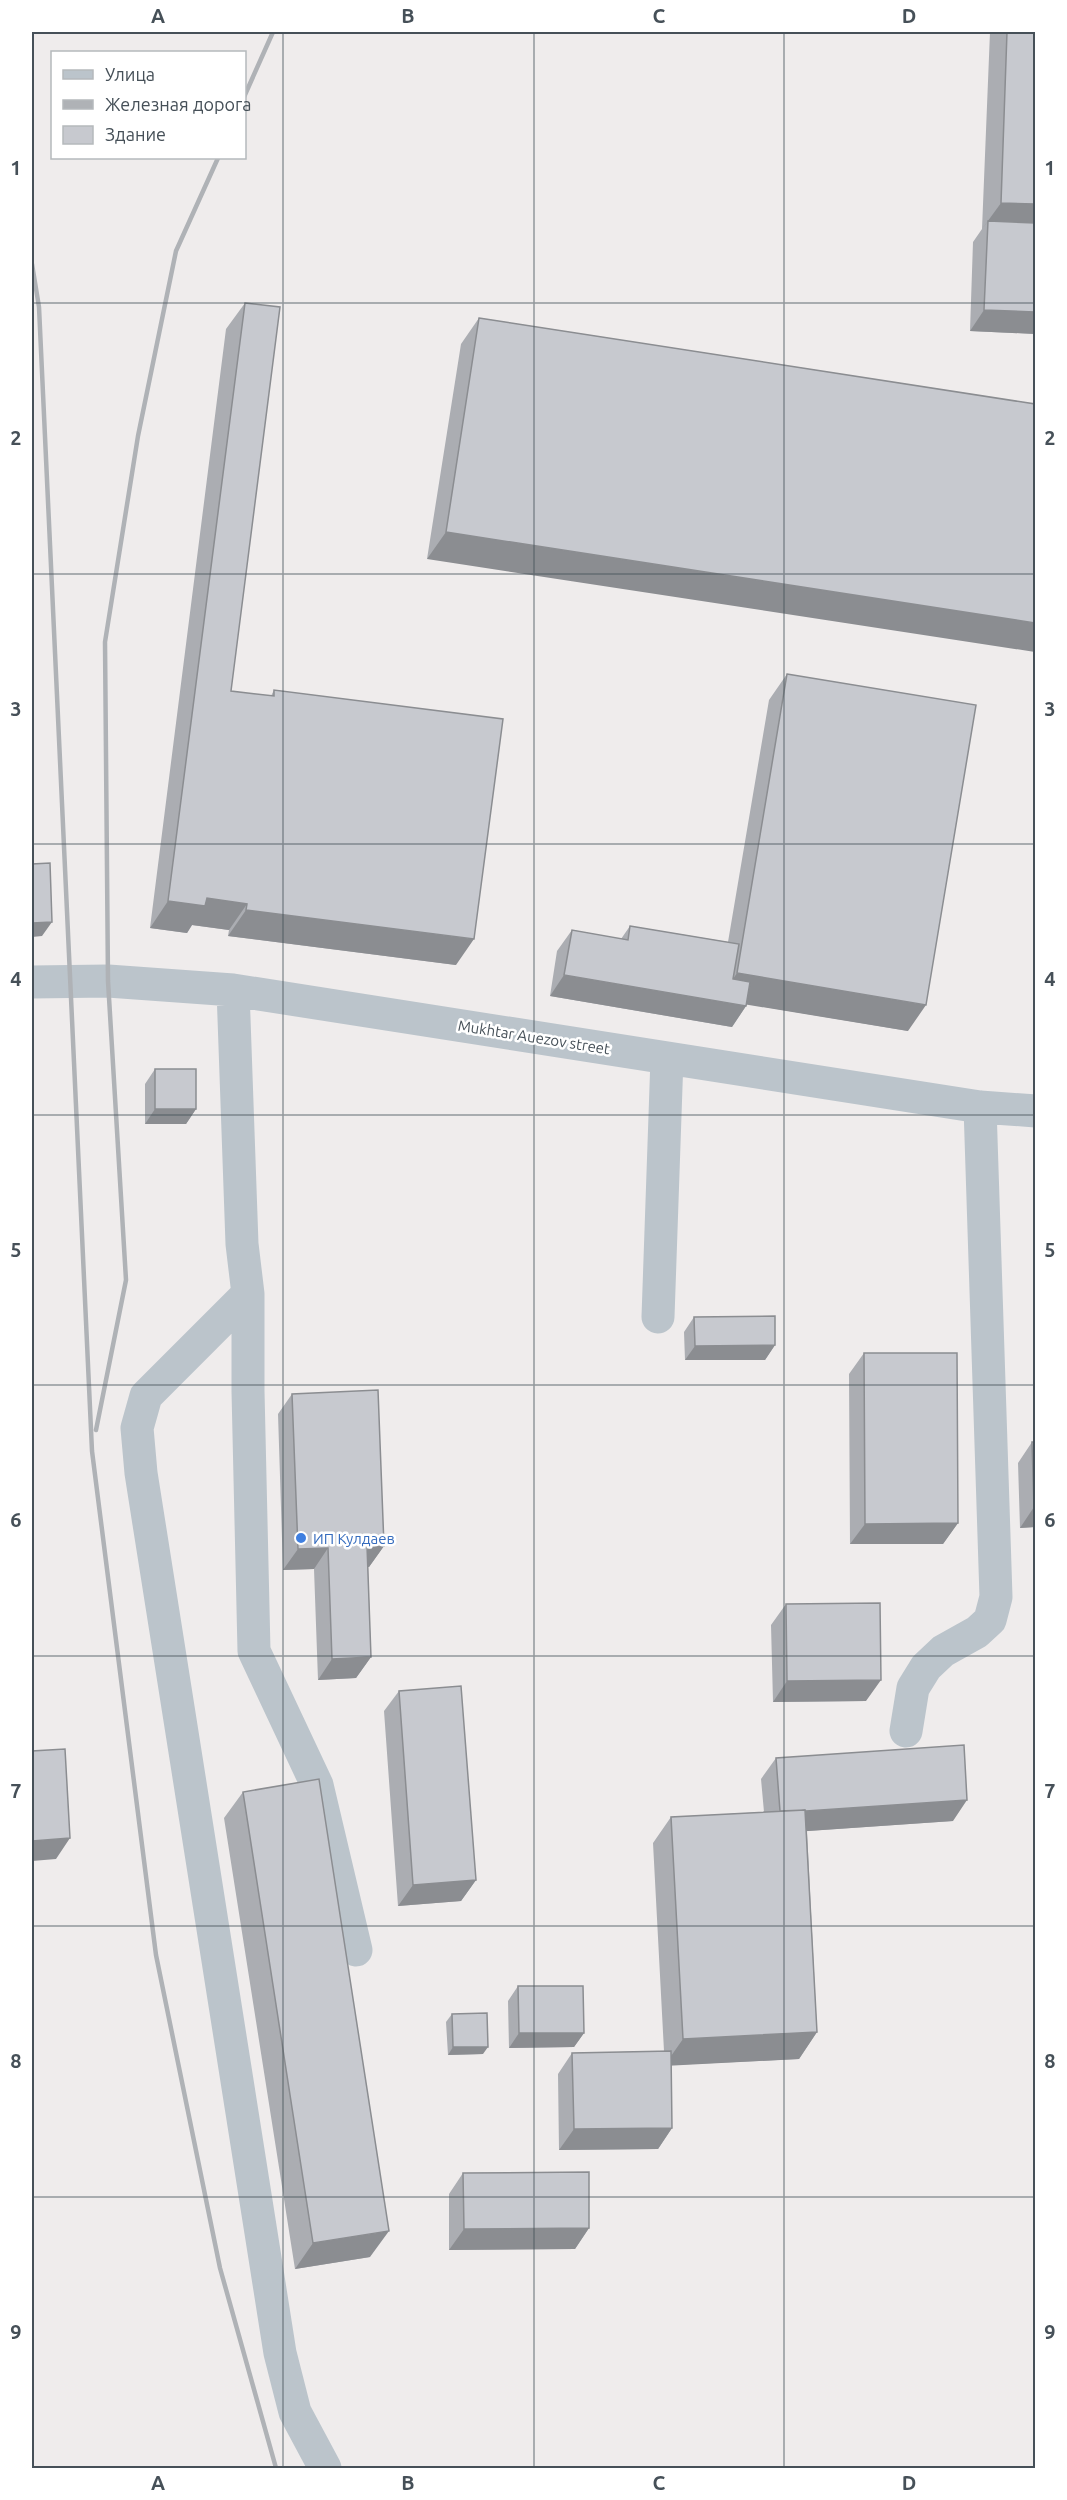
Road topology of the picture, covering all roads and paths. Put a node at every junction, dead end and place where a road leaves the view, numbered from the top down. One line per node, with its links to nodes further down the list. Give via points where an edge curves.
1 (32, 982): 2 (street, Mukhtar Auezov street, via 108,981)
2 (233, 990): 3 (street, Mukhtar Auezov street); 6 (street, via 242,1244)
3 (667, 1058): 4 (street, Mukhtar Auezov street); 7 (street)
4 (980, 1107): 5 (street, Mukhtar Auezov street); 8 (street, via 996,1597 990,1620 926,1667 913,1688)
5 (1035, 1112)
6 (248, 1294): 9 (street, via 254,1652 317,1785); 10 (street, via 146,1396 137,1428 280,2352 296,2412)
7 (658, 1317)
8 (906, 1731)
9 (356, 1950)
10 (325, 2469)

